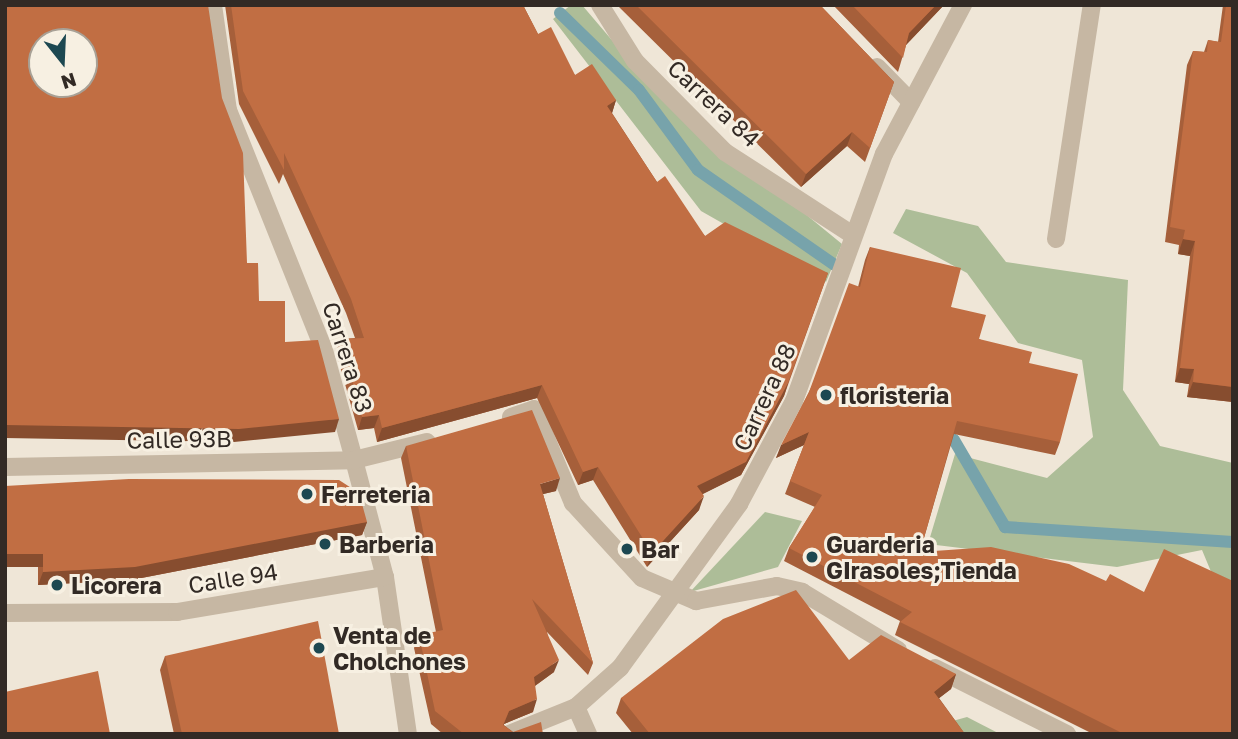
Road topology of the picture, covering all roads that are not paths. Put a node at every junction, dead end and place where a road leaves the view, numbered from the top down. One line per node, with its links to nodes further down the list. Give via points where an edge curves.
1 (213, 5): 11 (street, Carrera 83, via 228,110 324,350)
2 (600, 5): 8 (street, Carrera 84, via 635,61 725,152)
3 (962, 5): 6 (street, Carrera 88)
4 (1092, 5): 7 (street)
5 (864, 54): 6 (street)
6 (911, 102): 8 (street, Carrera 88)
7 (1056, 239)
8 (851, 242): 14 (street, Carrera 88, via 794,401 738,504)
9 (488, 424): 14 (street, via 534,409 563,483 593,532 642,578)
10 (452, 435): 11 (street, Calle 93B)
11 (354, 460): 12 (street, Calle 93B); 13 (street, Carrera 83)
12 (5, 467)
13 (384, 578): 15 (street, Calle 94, via 177,612); 17 (street, Carrera 83)
14 (671, 595): 16 (street, Carrera 88, via 620,668); 20 (street, via 696,601 777,586 802,592 889,645)
15 (5, 613)
16 (576, 707): 18 (street, Carrera 88); 19 (street)
17 (408, 734)
18 (509, 734)
19 (589, 734)
20 (1067, 734)

